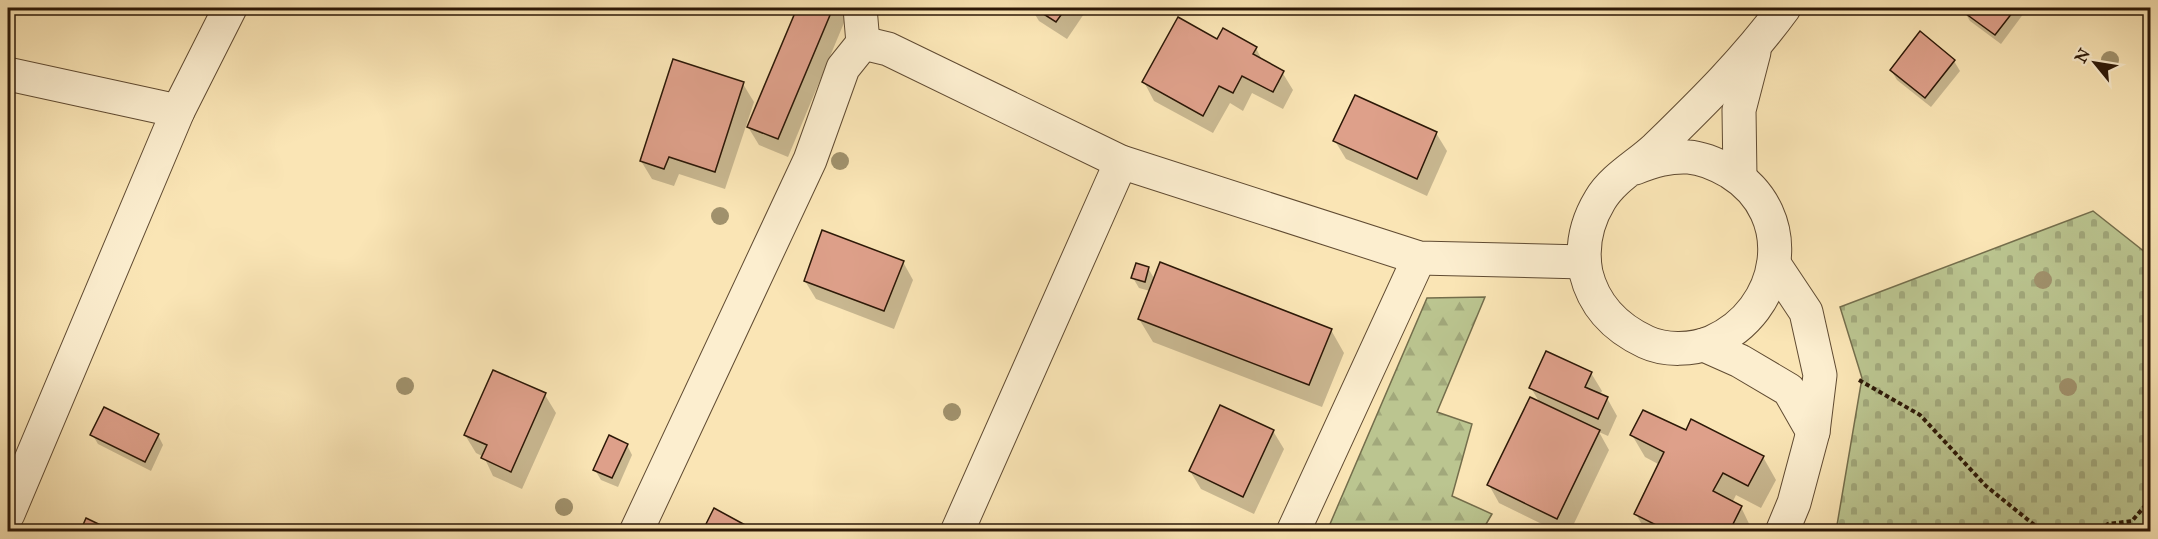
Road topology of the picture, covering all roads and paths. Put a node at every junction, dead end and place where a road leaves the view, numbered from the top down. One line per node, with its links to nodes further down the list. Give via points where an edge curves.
1 (230, 8): 7 (street)
2 (860, 8): 4 (street)
3 (1784, 8): 5 (street)
4 (863, 43): 8 (street, via 888,49); 19 (street, via 843,68 810,160)
5 (1755, 47): 9 (street); 10 (street, via 1739,111)
6 (8, 74): 7 (street)
7 (178, 111): 18 (street)
8 (1121, 162): 11 (street); 20 (street)
9 (1635, 168): 10 (street, via 1662,158 1690,157 1717,164); 12 (street, via 1616,180 1601,197 1584,239)
10 (1740, 178): 13 (street, via 1757,196 1768,217 1774,240)
11 (1419, 258): 12 (street); 21 (street)
12 (1584, 262): 14 (street, via 1590,289 1604,313 1624,332 1649,344 1676,349)
13 (1774, 264): 14 (street, via 1767,291 1751,316 1730,334); 15 (street, via 1806,312)
14 (1704, 345): 16 (street, via 1789,390)
15 (1820, 375): 16 (street); 23 (path, via 1852,376 1920,415 1986,486)
16 (1814, 432): 22 (street)
17 (2151, 500): 24 (path, via 2133,521 2108,525)
18 (8, 514)
19 (636, 531)
20 (957, 531)
21 (1293, 531)
22 (1782, 531)
23 (2043, 531)
24 (2100, 531)

